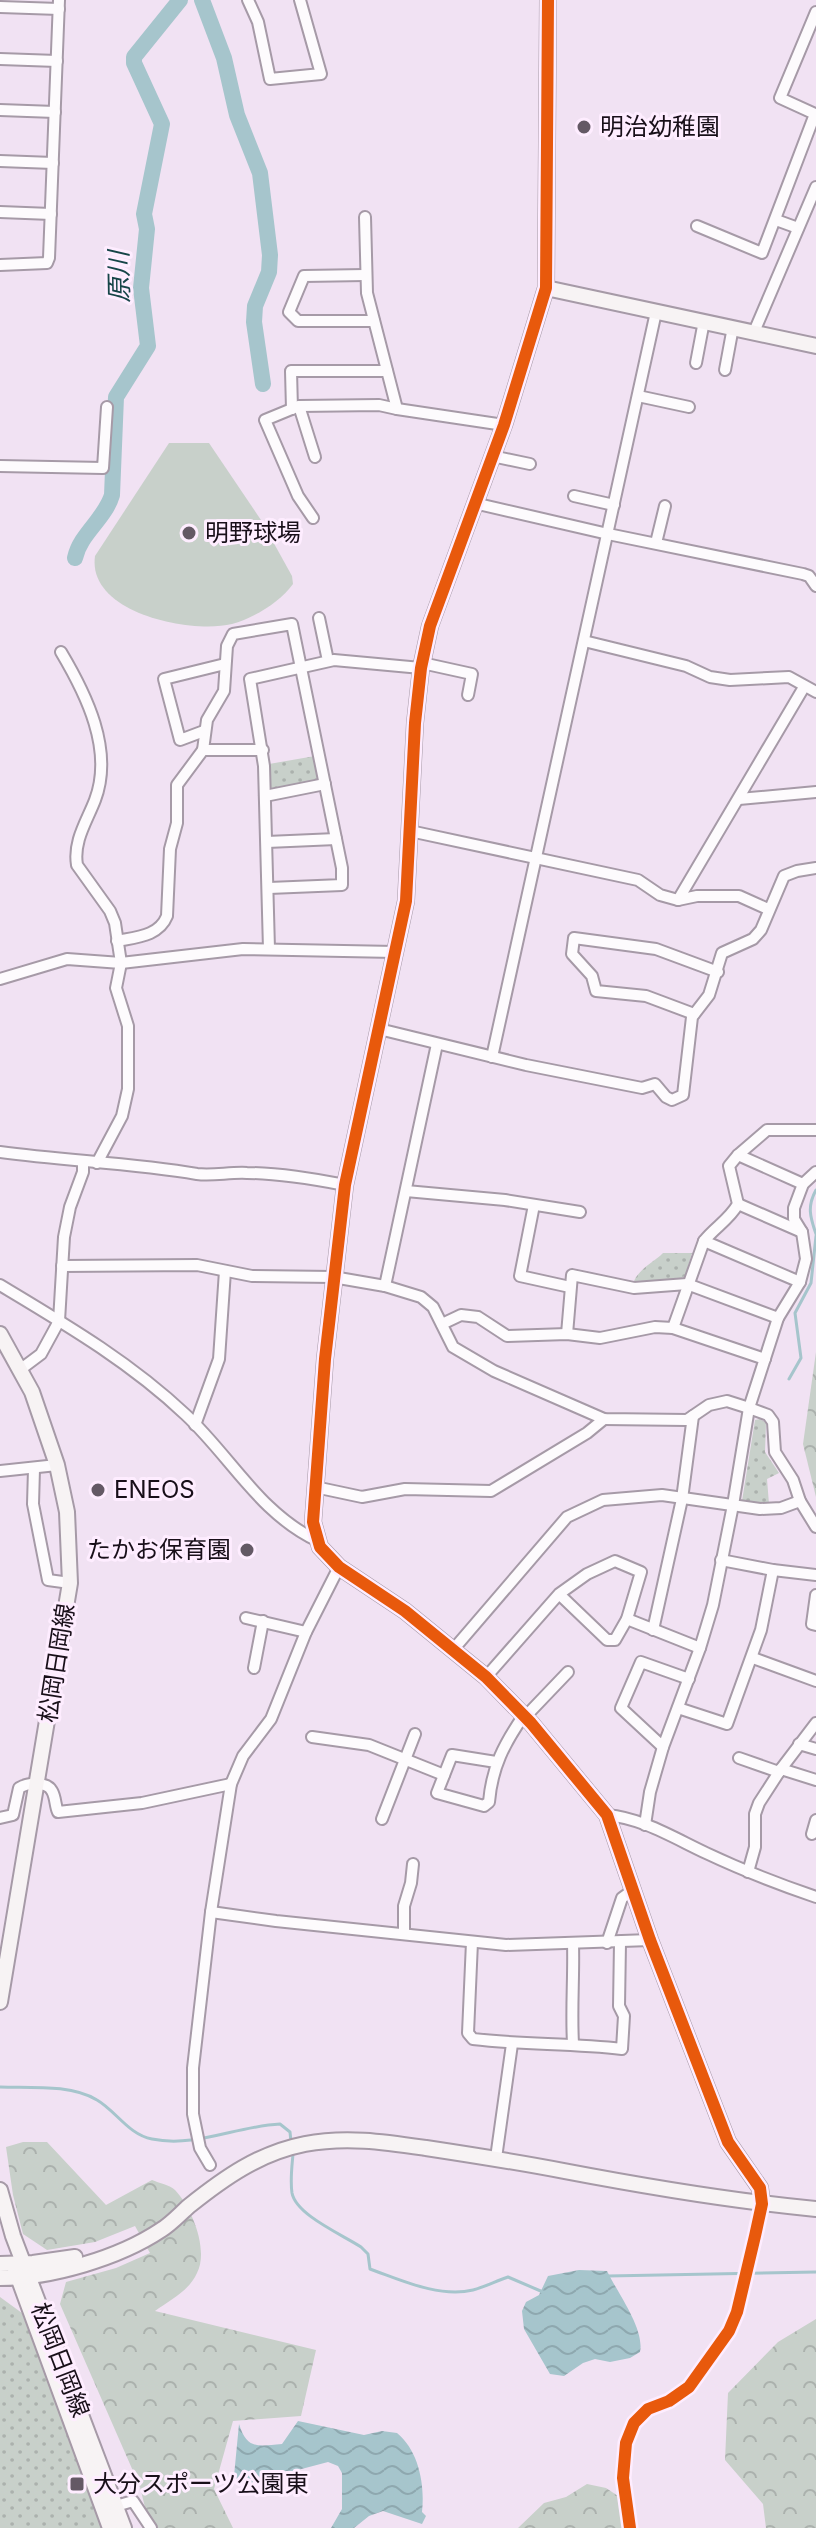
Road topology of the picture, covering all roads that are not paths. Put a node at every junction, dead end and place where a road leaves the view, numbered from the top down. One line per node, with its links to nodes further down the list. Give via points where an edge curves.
1 (248, 0): 2 (street, via 270,79 321,74)
2 (300, 0)
3 (548, 0): 22 (street)
4 (59, 4): 5 (street); 8 (street)
5 (0, 7)
6 (816, 12): 17 (street, via 780,98 815,114)
7 (0, 59): 8 (street)
8 (57, 61): 10 (street)
9 (0, 110): 10 (street)
10 (55, 112): 12 (street)
11 (0, 161): 12 (street)
12 (53, 163): 15 (street)
13 (816, 187): 19 (street)
14 (0, 212): 15 (street)
15 (51, 214): 20 (street, via 47,263)
16 (365, 217): 21 (street)
17 (776, 220): 18 (street, via 762,253); 19 (street)
18 (697, 226)
19 (798, 228): 27 (street)
20 (0, 265)
21 (365, 275): 24 (street); 24 (street, via 304,276 289,312 298,321)
22 (546, 288): 23 (street); 37 (street)
23 (656, 312): 25 (street); 32 (street)
24 (374, 321): 31 (street)
25 (704, 321): 26 (street); 29 (street)
26 (733, 327): 27 (street); 30 (street)
27 (754, 332): 28 (street)
28 (816, 346)
29 (696, 363)
30 (725, 370)
31 (387, 371): 34 (street, via 291,371); 36 (street)
32 (638, 396): 35 (street); 44 (street)
33 (107, 407): 41 (street, via 103,468)
34 (295, 407): 36 (street); 38 (street); 46 (street, via 265,420)
35 (689, 407)
36 (397, 409): 37 (street)
37 (504, 425): 39 (street)
38 (317, 456)
39 (492, 456): 40 (street); 43 (street)
40 (530, 464)
41 (0, 466)
42 (574, 496): 44 (street)
43 (474, 503): 47 (street); 55 (street, via 430,626)
44 (614, 505): 47 (street)
45 (665, 506): 48 (street)
46 (313, 518)
47 (608, 534): 48 (street); 51 (street)
48 (656, 543): 49 (street, via 803,574)
49 (816, 586)
50 (319, 618): 53 (street)
51 (584, 641): 57 (street, via 710,677 781,675); 70 (street)
52 (61, 652): 75 (street, via 85,698 100,744 100,777 83,824 77,865 113,917)
53 (327, 656)
54 (225, 664): 56 (street, via 233,634 292,624); 60 (street, via 224,691); 60 (street, via 164,679 180,740)
55 (422, 666): 56 (street, via 334,660); 59 (street, via 472,674); 67 (street)
56 (302, 668): 62 (street, via 250,679); 63 (street)
57 (804, 687): 58 (street); 66 (street)
58 (816, 692)
59 (468, 695)
60 (204, 731): 61 (street)
61 (203, 750): 62 (street); 75 (street, via 177,785 163,926)
62 (263, 750): 65 (street)
63 (325, 784): 65 (street); 68 (street)
64 (816, 792): 66 (street)
65 (265, 796): 69 (street)
66 (739, 799): 73 (street)
67 (410, 831): 70 (street); 77 (street, via 406,901)
68 (336, 839): 69 (street); 72 (street, via 342,885)
69 (267, 842): 72 (street)
70 (537, 860): 73 (street, via 638,880); 84 (street)
71 (816, 868): 74 (street, via 784,876)
72 (269, 888): 76 (street)
73 (678, 900): 74 (street, via 739,896)
74 (768, 909): 79 (street, via 753,939 722,953)
75 (117, 941): 78 (street)
76 (269, 949): 77 (street); 78 (street)
77 (395, 952): 82 (street)
78 (121, 963): 80 (street, via 67,959); 89 (street, via 116,988 128,1026 128,1089 122,1116)
79 (718, 972): 81 (street); 81 (street, via 656,949 574,938 572,954 592,976 596,991 646,996)
80 (0, 979)
81 (694, 1014): 84 (street, via 683,1095 672,1100 655,1084 642,1088)
82 (379, 1029): 83 (street); 92 (street)
83 (437, 1044): 84 (street); 93 (street)
84 (492, 1057)
85 (816, 1130): 87 (street, via 767,1130)
86 (0, 1152): 88 (street)
87 (738, 1155): 91 (street); 94 (street, via 729,1166)
88 (83, 1161): 89 (street); 99 (street)
89 (97, 1163): 92 (street)
90 (816, 1172): 91 (street)
91 (803, 1184): 97 (street, via 794,1208)
92 (345, 1185): 101 (street)
93 (406, 1191): 95 (street); 105 (street)
94 (738, 1204): 97 (street); 98 (street)
95 (534, 1205): 96 (street); 106 (street, via 520,1276)
96 (580, 1212)
97 (802, 1232): 102 (street, via 806,1259)
98 (704, 1241): 102 (street); 103 (street)
99 (62, 1266): 100 (street, via 186,1265); 108 (street)
100 (225, 1271): 101 (street); 118 (street, via 219,1359)
101 (333, 1277): 105 (street); 122 (street)
102 (800, 1282): 107 (street)
103 (687, 1284): 106 (street, via 634,1288 572,1275); 107 (street); 110 (street)
104 (0, 1285): 108 (street)
105 (385, 1286): 109 (street, via 421,1297)
106 (570, 1287): 112 (street)
107 (778, 1318): 113 (street)
108 (59, 1321): 114 (street, via 41,1354); 118 (street, via 129,1366)
109 (442, 1324): 112 (street, via 461,1315 478,1317 507,1336); 117 (street, via 453,1347 463,1353)
110 (673, 1328): 112 (street, via 600,1338); 113 (street)
111 (0, 1334): 114 (street, 松岡日岡線)
112 (567, 1334)
113 (765, 1359): 115 (street)
114 (21, 1369): 119 (street, 松岡日岡線)
115 (749, 1408): 116 (street, via 727,1401); 124 (street, via 773,1422 775,1452); 125 (street)
116 (693, 1416): 117 (street); 123 (street)
117 (604, 1419): 122 (street, via 491,1491 405,1489 362,1497)
118 (195, 1425): 127 (street, via 276,1515)
119 (57, 1465): 120 (street); 132 (street, 松岡日岡線, via 67,1512)
120 (34, 1469): 121 (street); 132 (street, via 33,1504 48,1580)
121 (0, 1471)
122 (315, 1487): 127 (street)
123 (682, 1499): 125 (street); 139 (street); 142 (street, via 662,1495 603,1500 567,1517)
124 (800, 1501): 125 (street, via 781,1508); 126 (street)
125 (733, 1505): 128 (street)
126 (816, 1527)
127 (318, 1541): 129 (street)
128 (721, 1560): 130 (street); 141 (street)
129 (339, 1567): 140 (street); 142 (street, via 405,1611)
130 (773, 1570): 131 (street); 143 (street)
131 (816, 1575)
132 (70, 1583): 164 (street, 松岡日岡線)
133 (559, 1594): 136 (street, via 607,1640 615,1640); 136 (street, via 615,1561 641,1572); 146 (street)
134 (816, 1595): 138 (street)
135 (246, 1618): 137 (street)
136 (627, 1619): 139 (street)
137 (263, 1621): 140 (street); 144 (street)
138 (816, 1625)
139 (653, 1630): 141 (street)
140 (306, 1632): 163 (street, via 271,1719 243,1756)
141 (700, 1648): 147 (street)
142 (452, 1651): 146 (street)
143 (753, 1658): 148 (street); 149 (street, via 727,1724)
144 (254, 1668)
145 (568, 1672): 150 (street)
146 (486, 1677): 150 (street)
147 (689, 1679): 149 (street); 155 (street, via 641,1662 621,1708)
148 (816, 1681)
149 (678, 1708): 155 (street)
150 (525, 1716): 159 (street); 165 (street)
151 (816, 1723): 154 (street)
152 (415, 1734): 158 (street)
153 (312, 1737): 158 (street, via 369,1745)
154 (799, 1744): 156 (street); 160 (street)
155 (663, 1747): 169 (street)
156 (816, 1749)
157 (739, 1758): 160 (street)
158 (404, 1761): 161 (street); 167 (street)
159 (496, 1762): 161 (street, via 452,1755); 161 (street, via 484,1806 437,1793)
160 (780, 1771): 162 (street); 172 (street, via 755,1814)
161 (444, 1775)
162 (816, 1780)
163 (231, 1784): 164 (street, via 142,1803 58,1812 52,1791); 175 (street)
164 (38, 1785): 166 (street, via 19,1788 13,1815); 182 (street, 松岡日岡線)
165 (607, 1815): 169 (street); 173 (street)
166 (0, 1818)
167 (382, 1819)
168 (816, 1820): 170 (street)
169 (645, 1825): 172 (street)
170 (812, 1834)
171 (413, 1864): 176 (street)
172 (748, 1872): 174 (street)
173 (633, 1890): 177 (street); 180 (street, via 622,1898)
174 (816, 1897)
175 (211, 1912): 176 (street); 186 (street, via 193,2068 193,2114 200,2148)
176 (404, 1934): 178 (street)
177 (650, 1940): 181 (street); 188 (street, via 728,2142 760,2188)
178 (472, 1942): 179 (street); 184 (street, via 468,2033 473,2039)
179 (573, 1943): 180 (street); 183 (street)
180 (607, 1943): 181 (street)
181 (620, 1943): 183 (street, via 622,2049)
182 (0, 2002)
183 (573, 2043): 184 (street)
184 (512, 2044): 185 (street)
185 (496, 2158): 188 (street); 191 (street, via 349,2139 302,2144 222,2179 164,2228 104,2257)
186 (210, 2165)
187 (0, 2190): 191 (street, 松岡日岡線)
188 (762, 2204): 189 (street); 197 (street, via 729,2331 689,2387 648,2409 634,2423 623,2478)
189 (816, 2209)
190 (0, 2225): 191 (street, 松岡日岡線)
191 (17, 2269): 192 (street); 193 (street, 松岡日岡線); 194 (street, 松岡日岡線)
192 (0, 2278)
193 (116, 2506): 195 (street, 松岡日岡線); 196 (street, via 133,2501)
194 (110, 2528)
195 (124, 2528)
196 (151, 2528)
197 (630, 2528)

